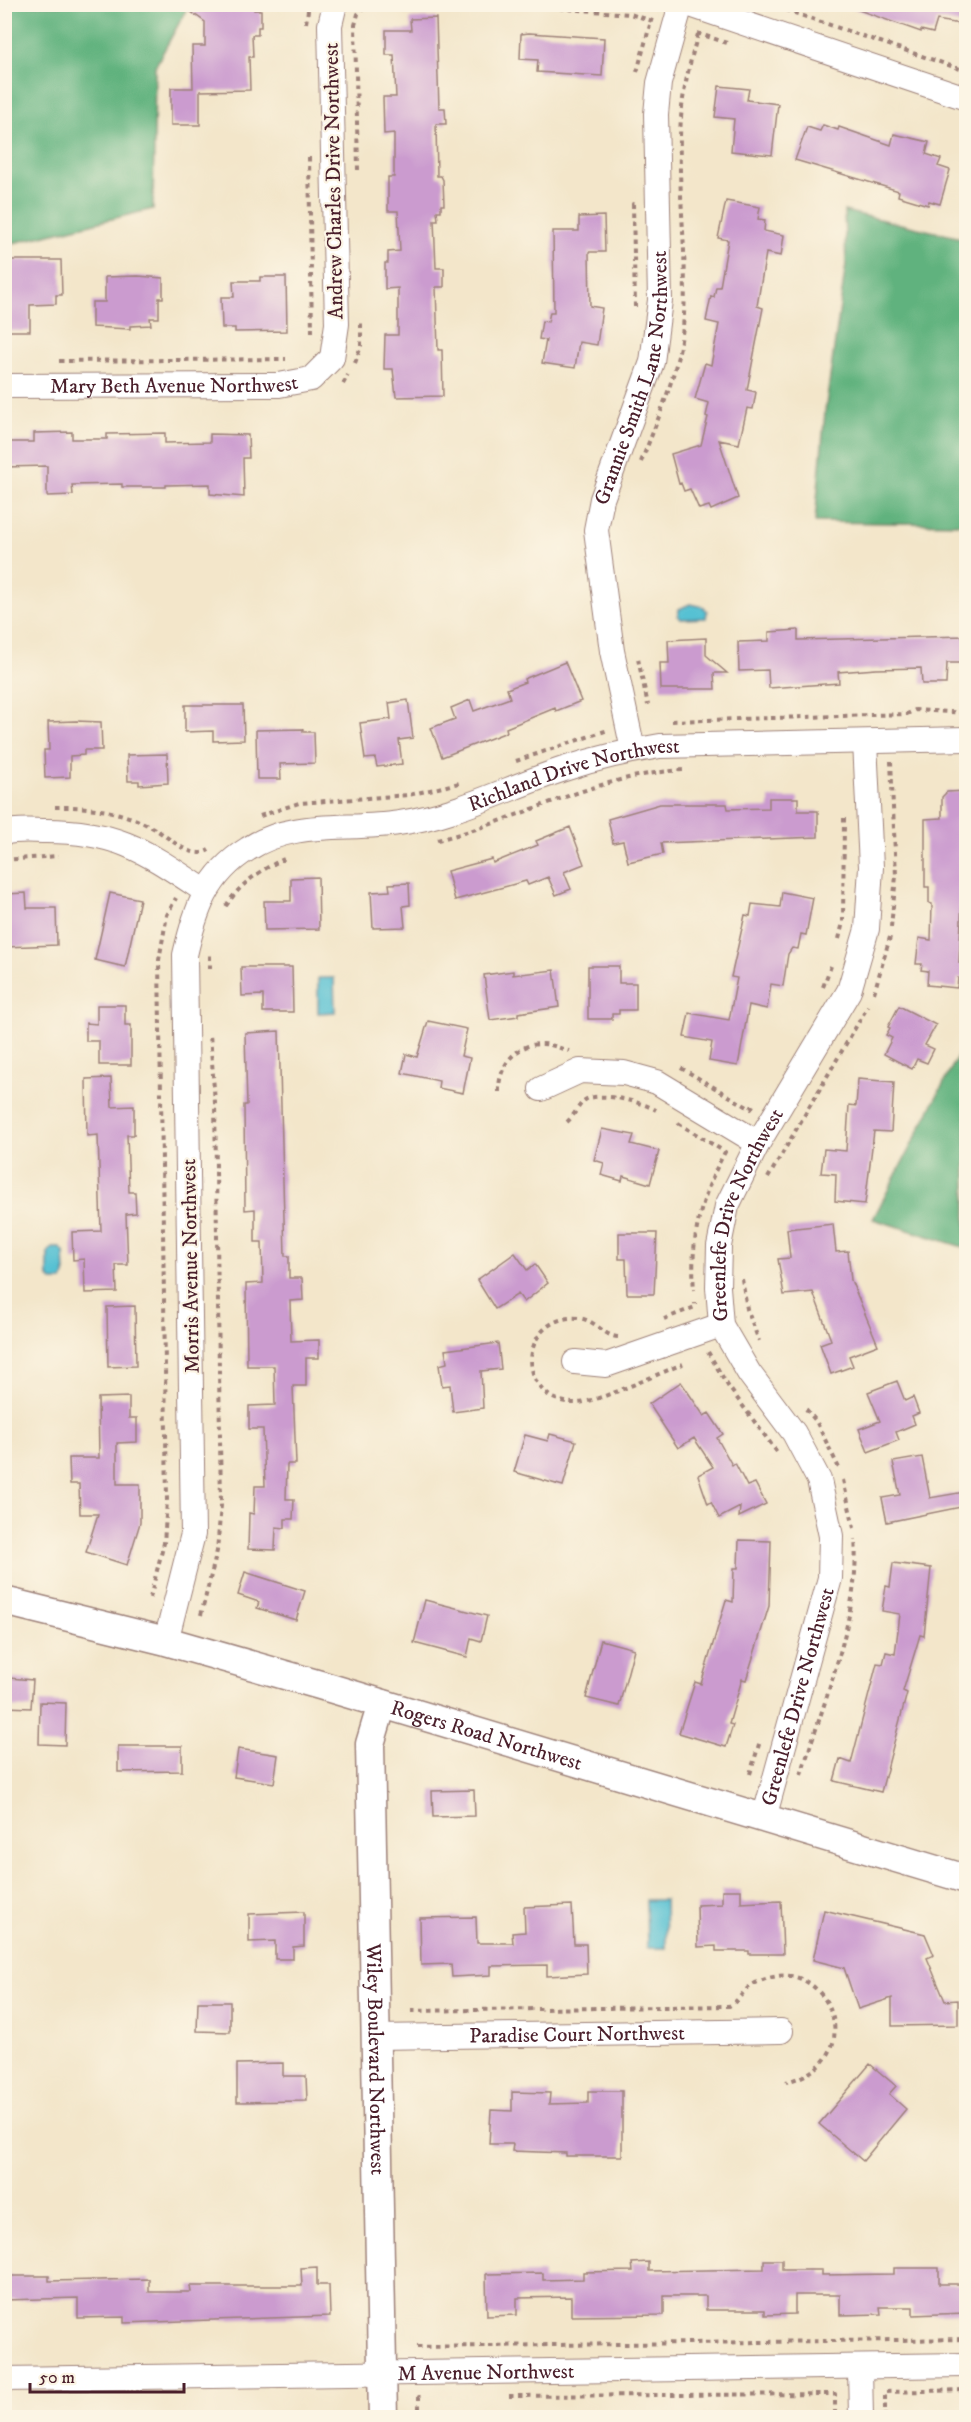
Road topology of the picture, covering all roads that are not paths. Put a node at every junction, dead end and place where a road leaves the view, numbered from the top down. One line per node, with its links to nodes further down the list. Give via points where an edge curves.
1 (335, 4): 5 (street, Andrew Charles Drive Northwest, via 330,26 337,324)
2 (681, 4): 9 (street, Grannie Smith Lane Northwest, via 659,83 656,114 658,331 652,362 602,499 596,530 612,651)
3 (687, 4): 4 (street)
4 (966, 98)
5 (332, 358): 6 (street, Mary Beth Avenue Northwest, via 311,379 279,385)
6 (4, 387)
7 (966, 739): 8 (street, Richland Drive Northwest)
8 (865, 742): 9 (street, Richland Drive Northwest, via 660,746); 13 (street, Greenlefe Drive Northwest, via 871,867 867,929 849,991)
9 (633, 750): 11 (street, Richland Drive Northwest, via 566,768 432,816 399,823 306,827 274,836 247,849)
10 (4, 833): 11 (street, via 78,831 118,839)
11 (205, 891): 17 (street, Morris Avenue Northwest, via 185,955 193,1534)
12 (541, 1089): 13 (street, via 580,1071 624,1073 657,1082)
13 (758, 1143): 14 (street, Greenlefe Drive Northwest, via 727,1206 719,1246)
14 (721, 1325): 15 (street, via 606,1365); 19 (street, Greenlefe Drive Northwest, via 749,1373 794,1433 819,1480 831,1536 831,1578)
15 (574, 1362)
16 (4, 1601): 17 (street, Rogers Road Northwest)
17 (166, 1641): 18 (street, Rogers Road Northwest)
18 (382, 1704): 19 (street, Rogers Road Northwest); 22 (street, Wiley Boulevard Northwest, via 370,1744)
19 (764, 1818): 20 (street, Rogers Road Northwest)
20 (966, 1879)
21 (781, 2031): 22 (street, Paradise Court Northwest)
22 (375, 2037): 25 (street, Wiley Boulevard Northwest)
23 (966, 2365): 24 (street, M Avenue Northwest)
24 (860, 2367): 25 (street, M Avenue Northwest); 28 (street)
25 (382, 2374): 26 (street, M Avenue Northwest); 27 (street, Wiley Boulevard Northwest)
26 (4, 2379)
27 (383, 2418)
28 (861, 2418)

